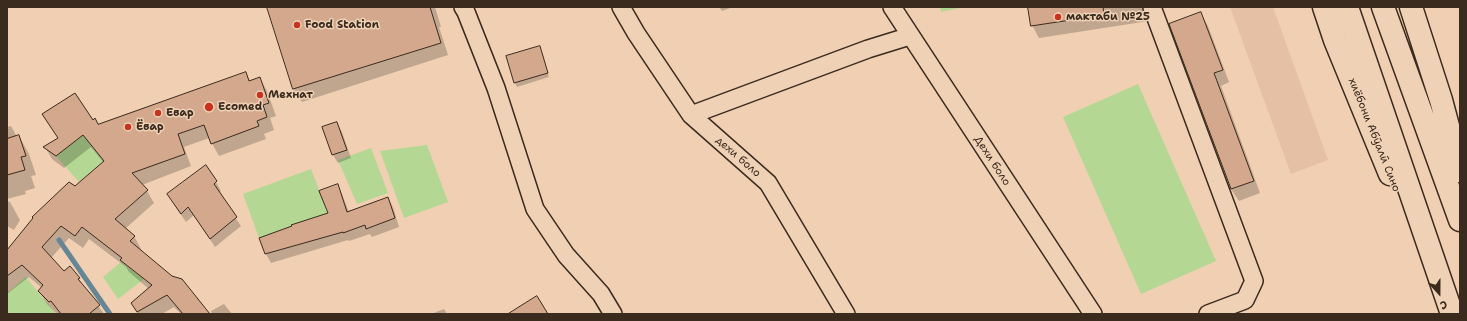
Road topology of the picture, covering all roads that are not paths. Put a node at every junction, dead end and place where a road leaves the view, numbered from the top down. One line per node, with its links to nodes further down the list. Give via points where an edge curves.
1 (463, 7): 14 (street, via 496,88 535,210 566,255 601,294)
2 (621, 7): 10 (street, дехи боло)
3 (892, 7): 9 (street, Дехи боло)
4 (1152, 7): 17 (street, via 1254,281 1245,300)
5 (1324, 7): 13 (main road, хиёбони Абӯалӣ Сино, via 1405,211)
6 (1347, 7): 13 (main road, хиёбони Абӯалӣ Сино)
7 (1383, 7): 12 (main road)
8 (1411, 7): 11 (main road, via 1441,100)
9 (910, 36): 10 (street, via 868,49); 16 (street, Дехи боло)
10 (691, 115): 15 (street, дехи боло, via 768,183)
11 (1460, 171)
12 (1460, 220)
13 (1434, 258): 18 (main road, хиёбони Абӯалӣ Сино)
14 (613, 314)
15 (846, 314)
16 (1093, 314)
17 (1208, 314)
18 (1452, 314)

